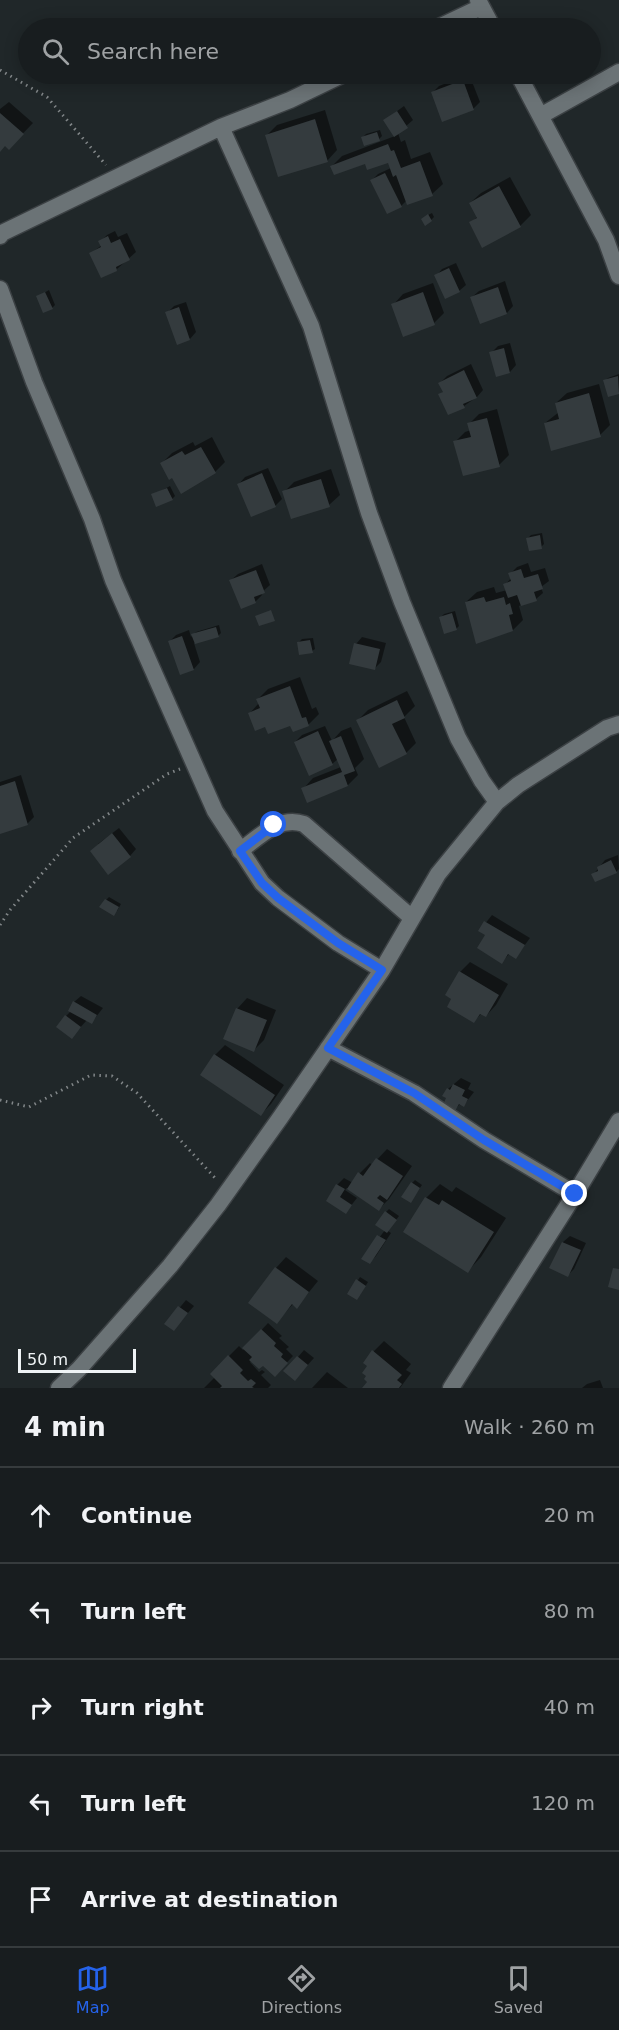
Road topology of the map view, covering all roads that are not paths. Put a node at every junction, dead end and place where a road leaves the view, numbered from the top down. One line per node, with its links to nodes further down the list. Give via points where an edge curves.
1 (479, 3): 2 (street); 3 (street)
2 (454, 18)
3 (487, 18)
4 (619, 72): 5 (street)
5 (601, 82)
6 (323, 84): 10 (street)
7 (524, 84): 9 (street)
8 (598, 84): 9 (street)
9 (542, 115): 12 (street, via 606,240)
10 (221, 127): 11 (street); 15 (street, via 311,326 369,513 402,602 458,738)
11 (0, 236)
12 (619, 276)
13 (0, 289): 16 (street, via 113,580 215,811)
14 (619, 724): 15 (street, via 607,728)
15 (497, 801): 17 (street, via 438,874)
16 (240, 851): 17 (street, via 274,825 297,821); 18 (street, via 262,883 278,898)
17 (412, 918): 18 (street)
18 (382, 970): 19 (street)
19 (328, 1048): 21 (street, via 414,1093); 22 (street, via 170,1266)
20 (619, 1121): 21 (street)
21 (575, 1194): 23 (street)
22 (59, 1388)
23 (451, 1388)

